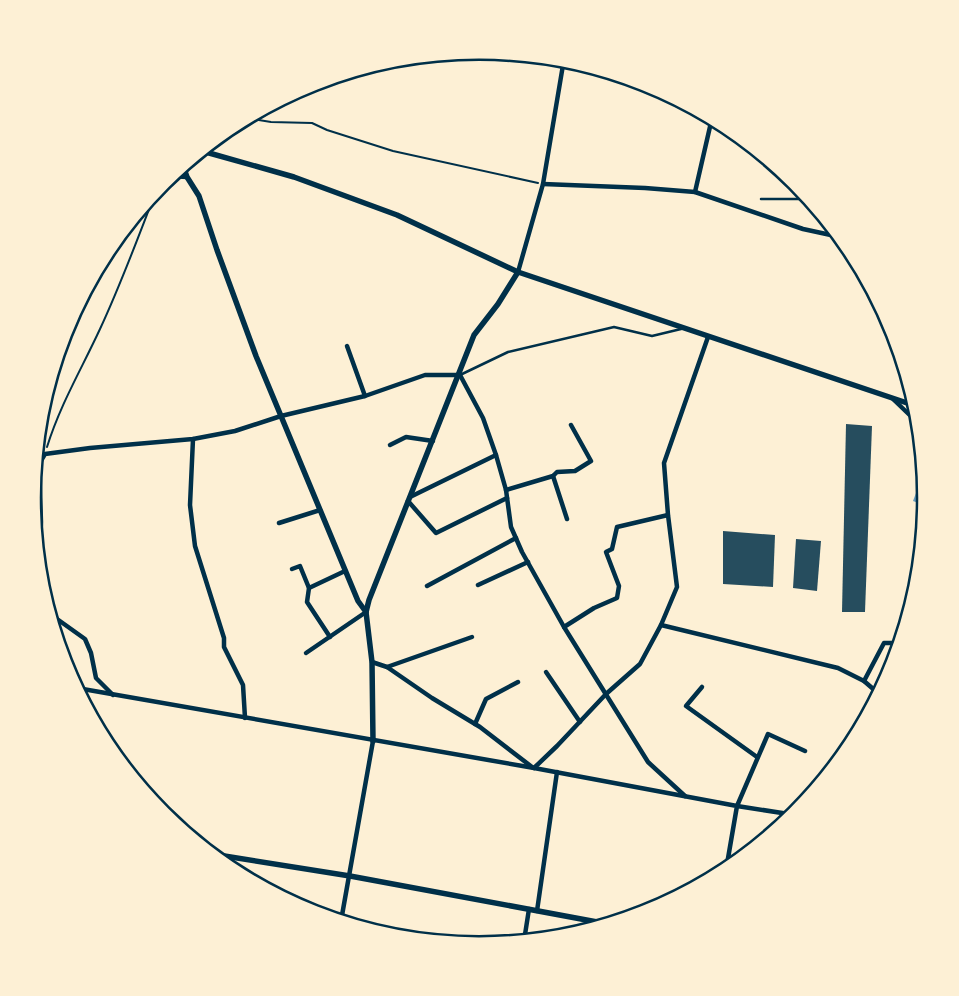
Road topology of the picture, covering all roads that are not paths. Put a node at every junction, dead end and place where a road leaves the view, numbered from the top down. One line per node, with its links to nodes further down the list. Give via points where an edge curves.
1 (562, 68): 7 (street)
2 (710, 126): 8 (street)
3 (209, 153): 12 (street, via 294,178 397,215)
4 (186, 174): 6 (street)
5 (182, 177): 6 (street)
6 (187, 177): 21 (street, via 199,196)
7 (542, 184): 8 (street); 12 (street)
8 (695, 192): 11 (street, via 803,229)
9 (761, 199): 10 (lane)
10 (799, 199)
11 (830, 235)
12 (518, 272): 13 (street); 16 (street, via 474,335)
13 (683, 329): 14 (street); 16 (lane, via 652,336 614,327 508,352)
14 (708, 337): 18 (street); 33 (street, via 664,463)
15 (346, 346): 17 (street)
16 (460, 375): 17 (street, via 425,375); 24 (street); 27 (street, via 483,418)
17 (365, 396): 21 (street)
18 (890, 396): 19 (street); 20 (street)
19 (907, 402)
20 (909, 415)
21 (281, 416): 23 (street, via 235,431); 32 (street)
22 (572, 424): 28 (street, via 591,461 575,471 557,472)
23 (193, 439): 26 (street); 61 (street, via 190,505 195,546 224,647 243,685)
24 (433, 441): 25 (street, via 406,437); 31 (street)
25 (390, 445)
26 (44, 455)
27 (496, 455): 29 (street); 31 (street)
28 (552, 476): 29 (street); 34 (street)
29 (506, 490): 30 (street)
30 (507, 498): 31 (street, via 436,533); 36 (street)
31 (409, 499): 43 (street)
32 (320, 510): 35 (street); 39 (street)
33 (668, 515): 45 (street, via 677,587); 46 (street, via 617,527 612,549 606,552 619,586 617,598)
34 (568, 519)
35 (279, 523)
36 (516, 538): 37 (street); 41 (street)
37 (528, 562): 40 (street); 46 (street)
38 (292, 569): 42 (street, via 300,566)
39 (346, 571): 42 (street); 43 (street)
40 (478, 585)
41 (427, 586)
42 (309, 588): 47 (street, via 307,602)
43 (366, 612): 47 (street); 51 (street)
44 (59, 622): 60 (street, via 85,639 96,678)
45 (661, 625): 54 (street, via 838,668); 59 (street, via 640,664)
46 (564, 627): 59 (street)
47 (330, 637): 50 (street)
48 (472, 637): 52 (street)
49 (892, 643): 54 (street, via 884,643)
50 (306, 654)
51 (372, 662): 52 (street); 64 (street)
52 (387, 667): 63 (street)
53 (546, 672): 62 (street)
54 (864, 681): 58 (street)
55 (518, 682): 63 (street, via 486,700)
56 (702, 688): 66 (street, via 686,706)
57 (85, 690): 60 (street)
58 (874, 690)
59 (606, 694): 62 (street); 69 (street, via 648,762)
60 (113, 695): 61 (street)
61 (245, 718): 64 (street)
62 (580, 722): 67 (street)
63 (475, 724): 67 (street)
64 (373, 741): 67 (street); 74 (street)
65 (805, 751): 66 (street, via 768,734)
66 (757, 757): 70 (street)
67 (534, 768): 68 (street)
68 (558, 772): 69 (street); 76 (street)
69 (685, 796): 70 (street)
70 (737, 806): 71 (street); 73 (street)
71 (783, 813)
72 (228, 857): 74 (street)
73 (728, 859)
74 (350, 876): 75 (street); 77 (street)
75 (529, 909): 76 (street); 79 (street)
76 (537, 911): 78 (street)
77 (343, 914)
78 (592, 921)
79 (525, 934)

